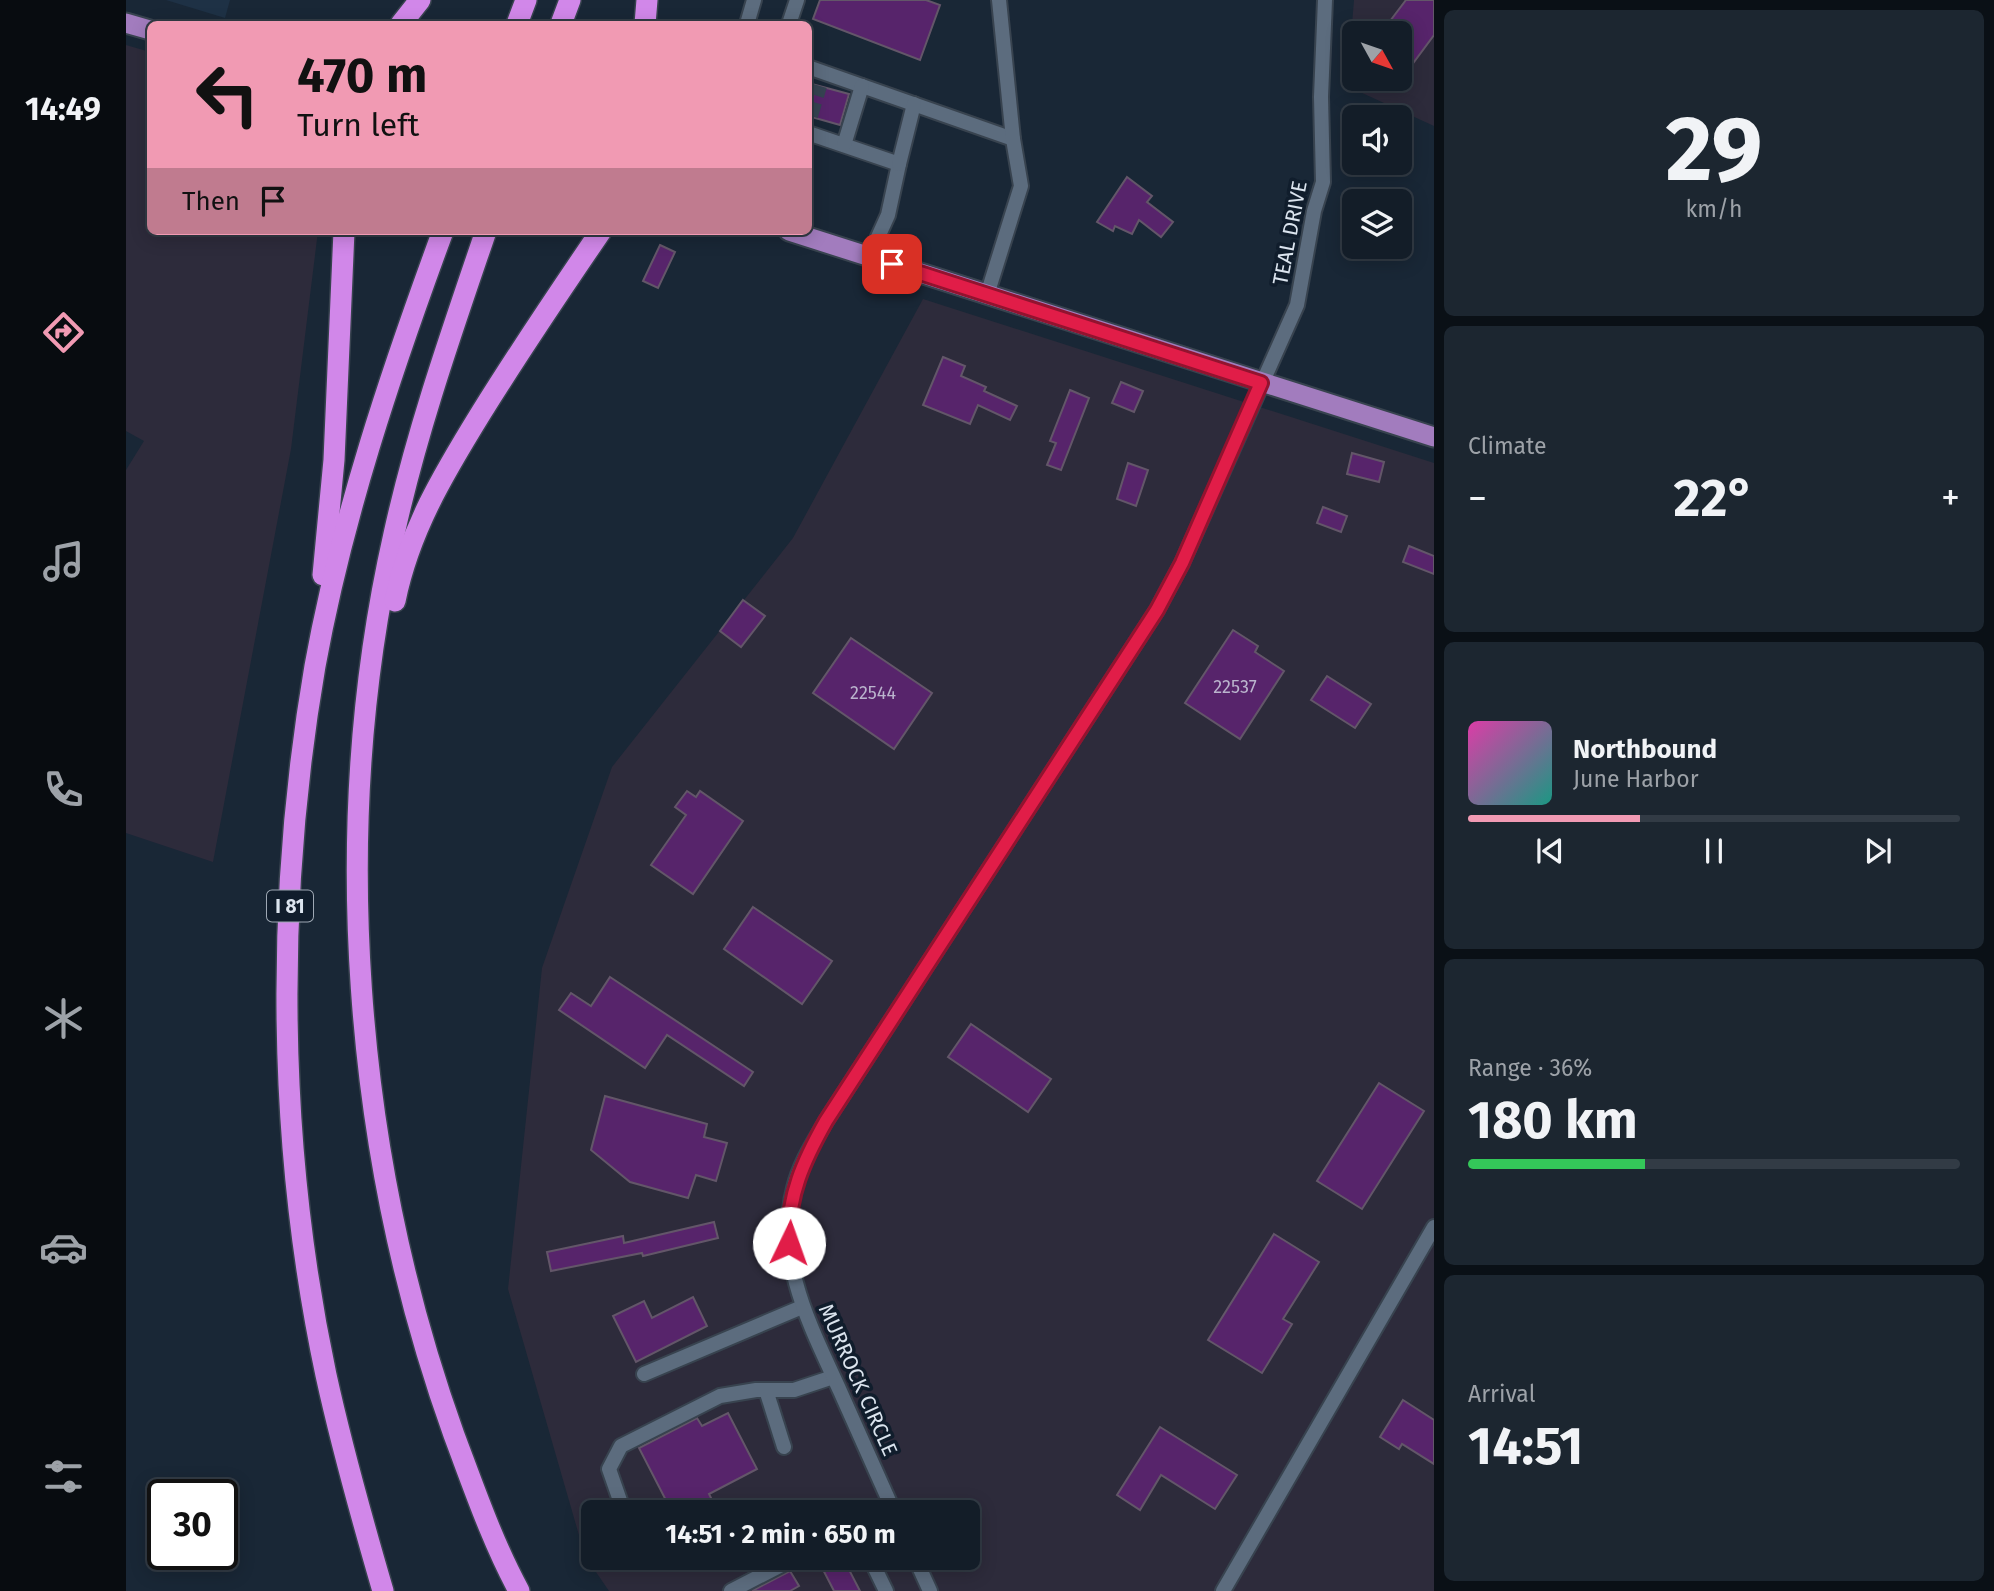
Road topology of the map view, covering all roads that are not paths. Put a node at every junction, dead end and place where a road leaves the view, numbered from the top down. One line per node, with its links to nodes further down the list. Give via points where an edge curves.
1 (420, 0): 9 (highway)
2 (526, 0): 10 (highway)
3 (570, 0): 11 (highway)
4 (647, 0): 12 (highway)
5 (754, 0): 13 (street)
6 (797, 0): 14 (street)
7 (999, 0): 21 (street)
8 (1325, 0): 31 (street, TEAL DRIVE, via 1323,182 1297,304)
9 (403, 21)
10 (518, 21)
11 (562, 21)
12 (645, 21)
13 (748, 21)
14 (790, 21)
15 (126, 23): 16 (main road)
16 (147, 29)
17 (817, 75): 18 (street)
18 (862, 86): 19 (street); 22 (street)
19 (914, 104): 21 (street); 23 (street)
20 (812, 134): 22 (street)
21 (1013, 139): 30 (street, via 1021,186)
22 (844, 145): 23 (street)
23 (899, 164): 29 (street, via 888,215)
24 (344, 235): 33 (highway, via 330,531 316,612)
25 (442, 235): 33 (highway, I 81, via 376,424)
26 (485, 235): 34 (highway, via 418,435 393,536)
27 (598, 235): 34 (highway, via 435,487 398,586)
28 (801, 235): 29 (main road)
29 (869, 257): 30 (main road)
30 (987, 295): 31 (main road)
31 (1261, 383): 32 (main road); 36 (street, MURROCK CIRCLE, via 1157,610 800,1168 788,1228 789,1257)
32 (1434, 437)
33 (316, 664): 46 (highway, I 81, via 291,877 292,1118 298,1199 325,1373)
34 (368, 704): 47 (highway, via 360,796 359,963 386,1189 439,1393 481,1508)
35 (1434, 1227): 51 (street)
36 (802, 1307): 37 (street); 38 (street, MURROCK CIRCLE)
37 (644, 1374)
38 (834, 1377): 39 (street, via 794,1390); 42 (street, MURROCK CIRCLE)
39 (766, 1390): 40 (street); 41 (street, via 720,1396 621,1446 609,1469)
40 (784, 1447)
41 (620, 1500)
42 (885, 1500)
43 (772, 1570): 48 (street)
44 (876, 1570): 49 (street)
45 (920, 1570): 50 (street)
46 (383, 1591)
47 (519, 1591)
48 (731, 1591)
49 (886, 1591)
50 (930, 1591)
51 (1223, 1591)

